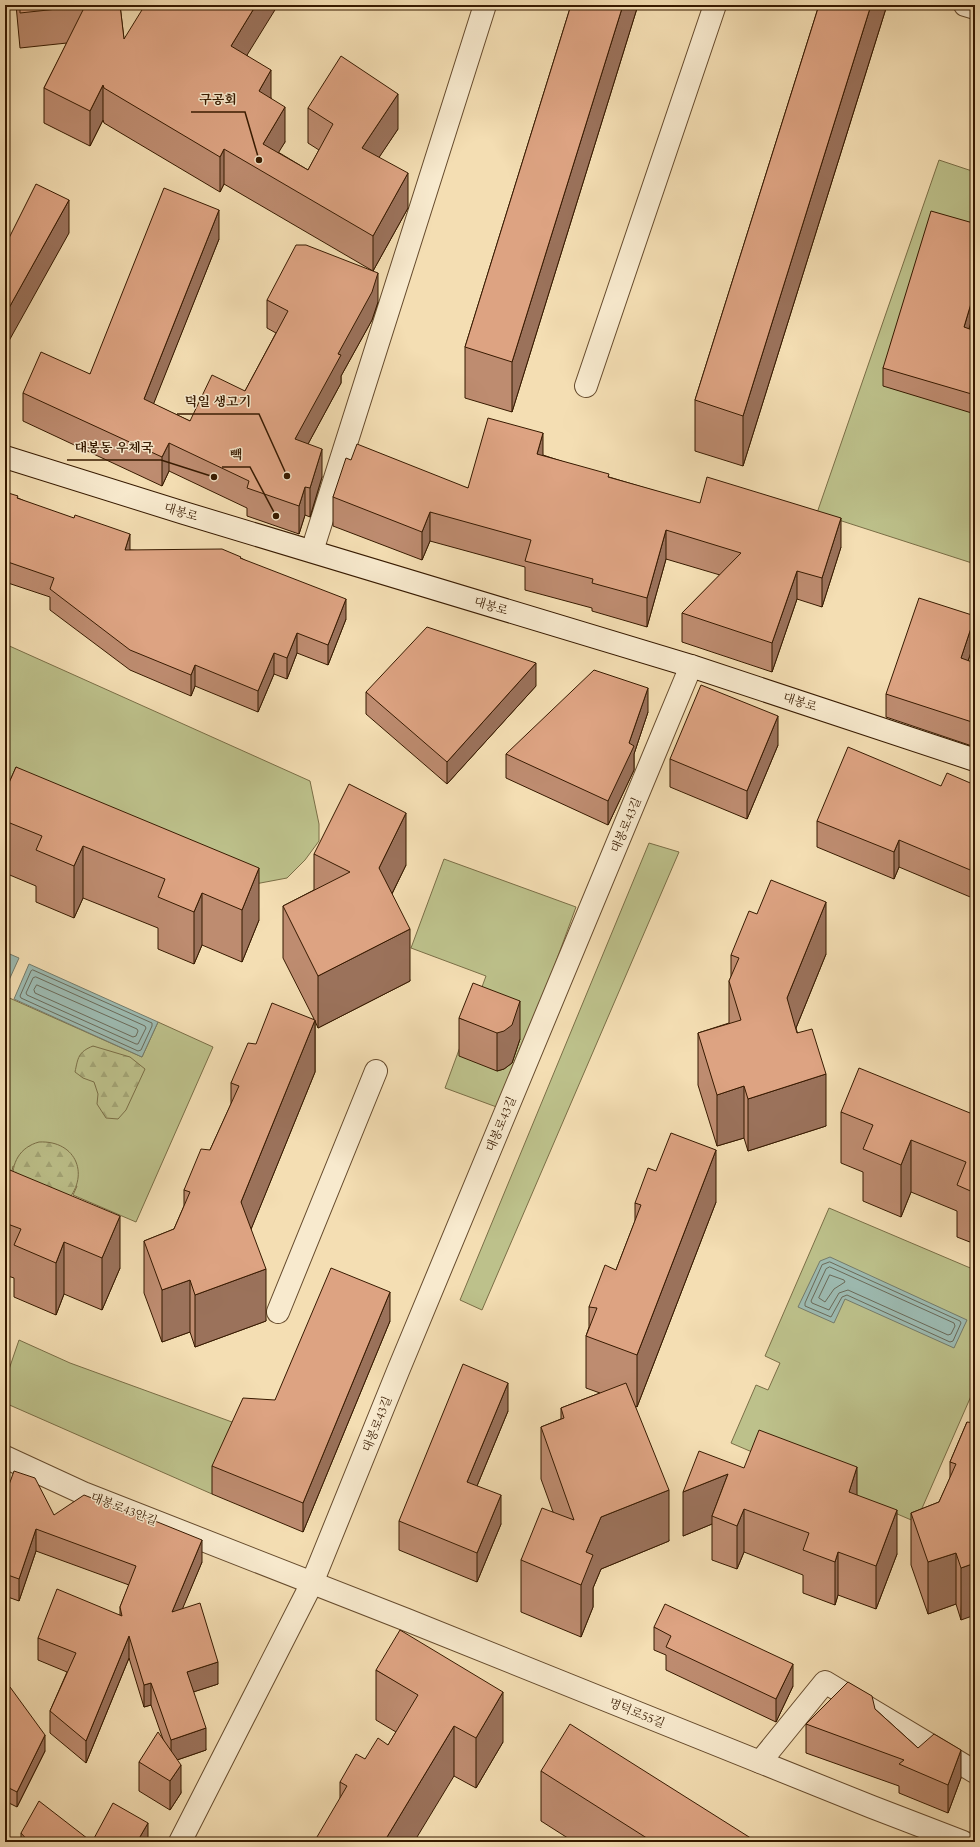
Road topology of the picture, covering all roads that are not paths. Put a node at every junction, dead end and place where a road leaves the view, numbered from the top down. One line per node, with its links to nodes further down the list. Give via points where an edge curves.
1 (485, 5): 7 (street)
2 (715, 5): 5 (street)
3 (965, 5): 4 (street)
4 (975, 8)
5 (586, 386)
6 (5, 457): 7 (street, 대봉로)
7 (312, 551): 8 (street, 대봉로)
8 (691, 666): 9 (street, 대봉로); 13 (street, 대봉로43길)
9 (975, 760)
10 (376, 1071): 11 (street)
11 (278, 1312)
12 (5, 1457): 13 (street, 대봉로43안길, via 82,1493)
13 (312, 1583): 14 (street, 명덕로55길); 17 (street, 대봉로43길)
14 (760, 1762): 15 (street, via 825,1682); 18 (street, 명덕로55길)
15 (975, 1772)
16 (975, 1831): 19 (street)
17 (180, 1842)
18 (963, 1842)
19 (967, 1842)

